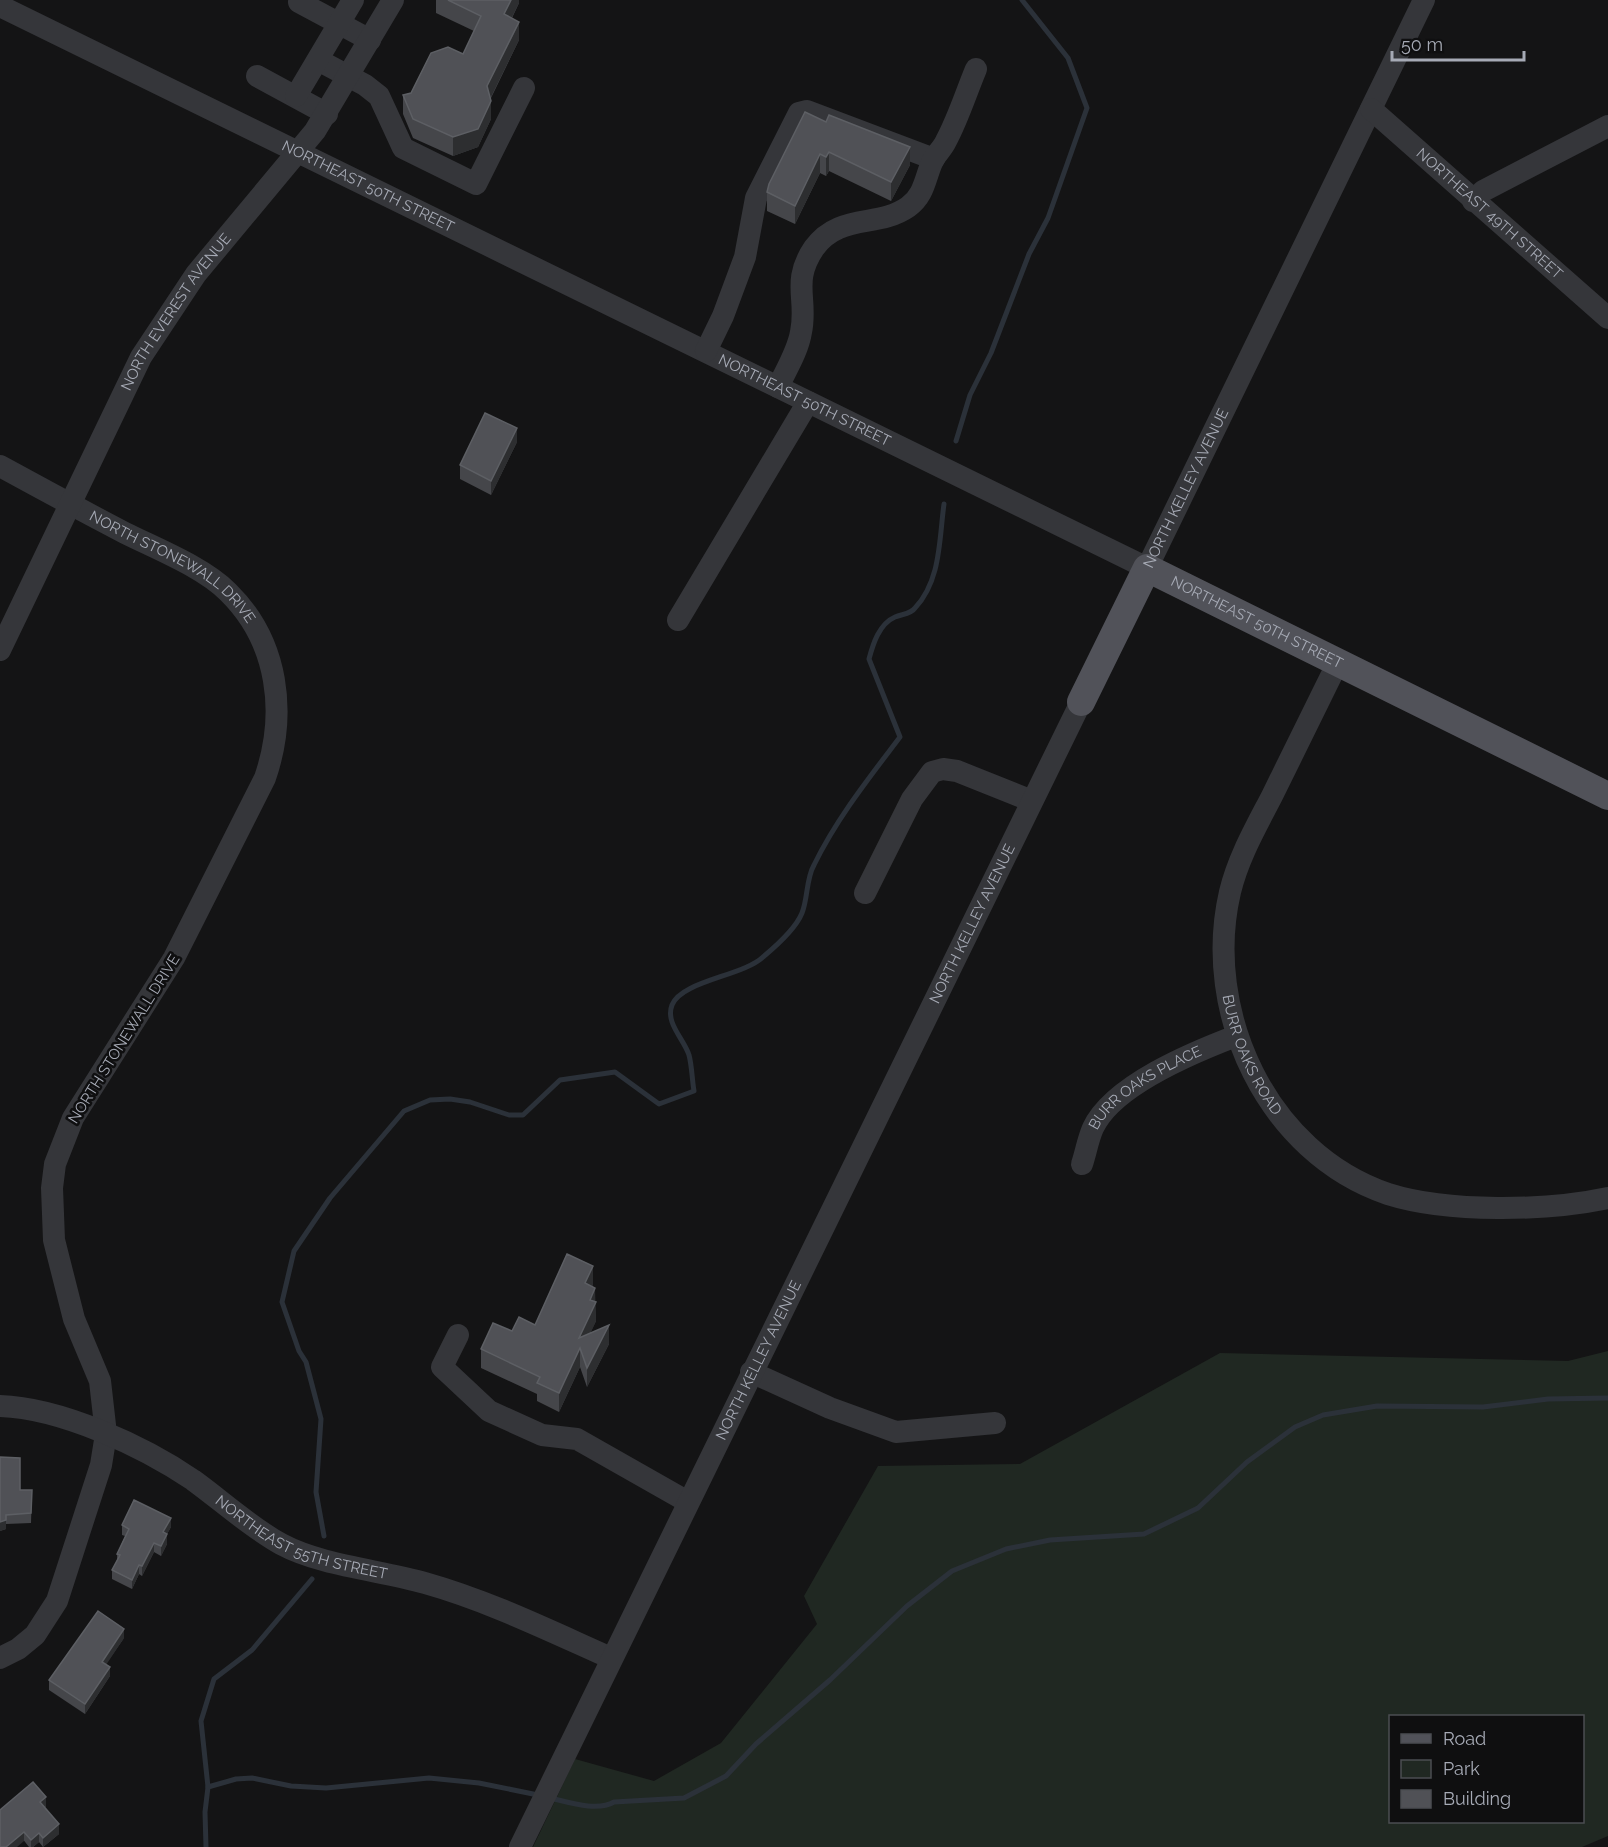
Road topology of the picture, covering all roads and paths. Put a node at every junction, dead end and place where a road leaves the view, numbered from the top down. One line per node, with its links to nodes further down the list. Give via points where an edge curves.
1 (352, 0): 6 (street)
2 (1424, 0): 14 (street, NORTH KELLEY AVENUE)
3 (389, 1): 7 (street, NORTH EVEREST AVENUE)
4 (299, 2): 6 (street)
5 (0, 6): 17 (street, NORTHEAST 50TH STREET)
6 (339, 23): 7 (street); 8 (street)
7 (370, 40): 11 (street, NORTH EVEREST AVENUE)
8 (318, 60): 11 (street); 13 (street)
9 (976, 69): 18 (street, via 947,140)
10 (257, 76): 13 (street)
11 (349, 76): 12 (street, via 379,96 403,148 476,184); 15 (street, NORTH EVEREST AVENUE)
12 (524, 88)
13 (296, 96): 15 (street)
14 (1371, 109): 19 (street, NORTHEAST 49TH STREET); 26 (street, NORTH KELLEY AVENUE)
15 (327, 114): 17 (street, NORTH EVEREST AVENUE)
16 (1608, 126): 19 (street, via 1483,191)
17 (299, 152): 21 (street, NORTHEAST 50TH STREET); 25 (street, NORTH EVEREST AVENUE, via 210,256 164,319 141,357)
18 (934, 159): 21 (street, via 807,111 799,113 756,198 745,257); 22 (street, via 924,188 906,209 842,226 824,236 813,250 799,287 801,334)
19 (1473, 201): 20 (street, NORTHEAST 49TH STREET)
20 (1608, 318)
21 (706, 351): 22 (street, NORTHEAST 50TH STREET)
22 (778, 387): 23 (street, NORTHEAST 50TH STREET)
23 (808, 402): 26 (street, NORTHEAST 50TH STREET); 27 (street)
24 (0, 466): 25 (street, NORTH STONEWALL DRIVE)
25 (70, 504): 28 (street, NORTH EVEREST AVENUE); 41 (street, NORTH STONEWALL DRIVE, via 201,573 227,591 261,637 278,694 274,753 265,778 174,958 73,1118 55,1164 54,1240 74,1318 100,1380)
26 (1147, 568): 29 (main road, NORTHEAST 50TH STREET); 30 (main road, NORTH KELLEY AVENUE)
27 (678, 620)
28 (0, 650)
29 (1338, 662): 31 (main road, NORTHEAST 50TH STREET); 34 (street, BURR OAKS ROAD, via 1256,828 1230,891 1225,921 1226,985)
30 (1081, 702): 32 (street, NORTH KELLEY AVENUE)
31 (1608, 796)
32 (1032, 801): 33 (street, via 957,771 932,772 912,799); 38 (street, NORTH KELLEY AVENUE)
33 (865, 893)
34 (1236, 1036): 35 (street, BURR OAKS PLACE, via 1174,1063 1114,1102 1093,1128); 36 (street, BURR OAKS ROAD, via 1255,1078 1297,1134 1341,1170 1385,1193 1419,1202 1522,1207)
35 (1082, 1164)
36 (1608, 1198)
37 (458, 1335): 42 (street, via 442,1368 482,1407 542,1435 577,1439)
38 (752, 1372): 40 (street, via 830,1408 896,1432); 42 (street, NORTH KELLEY AVENUE)
39 (0, 1406): 41 (street, NORTHEAST 55TH STREET, via 51,1413)
40 (995, 1423)
41 (106, 1434): 43 (street, NORTH STONEWALL DRIVE, via 101,1465 57,1601 35,1635); 44 (street, NORTHEAST 55TH STREET, via 190,1479 281,1544 309,1556 429,1584)
42 (688, 1502): 44 (street, NORTH KELLEY AVENUE)
43 (0, 1658)
44 (611, 1658): 45 (street, NORTH KELLEY AVENUE)
45 (520, 1847)

